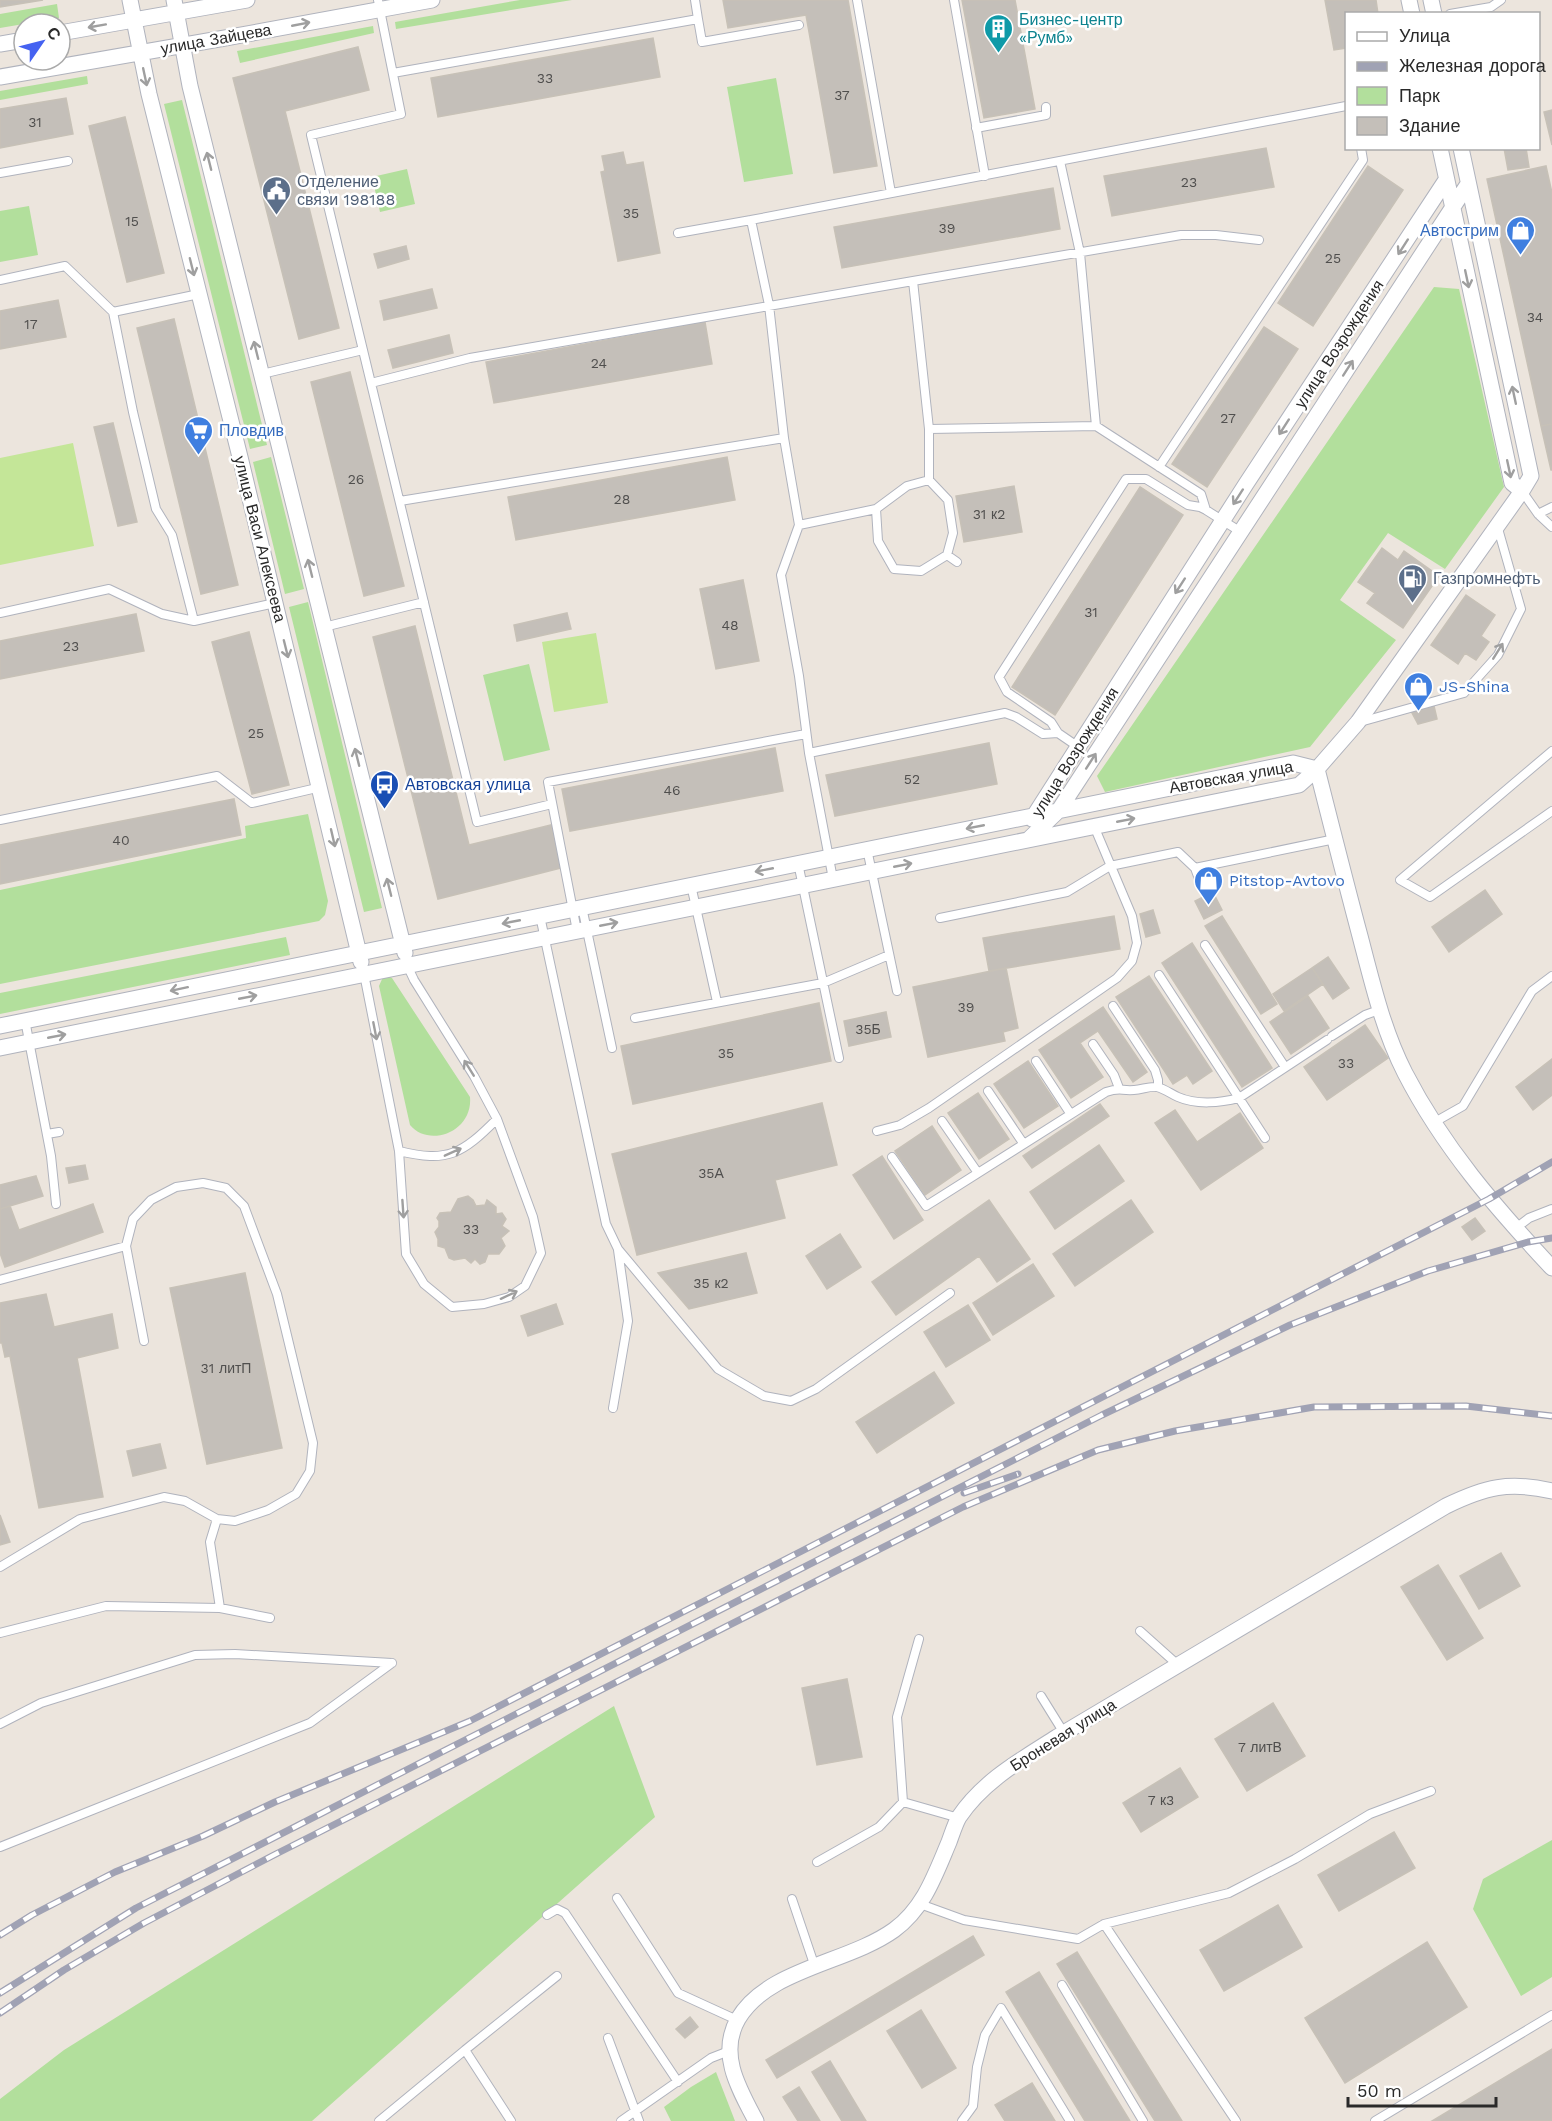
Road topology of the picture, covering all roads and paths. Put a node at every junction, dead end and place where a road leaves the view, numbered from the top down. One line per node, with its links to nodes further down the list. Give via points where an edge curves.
1 (130, 0): 13 (street, улица Васи Алексеева)
2 (247, 0): 9 (street, улица Зайцева)
3 (432, 0): 8 (street, улица Зайцева)
4 (695, 0): 12 (lane)
5 (857, 0): 32 (lane)
6 (954, 0): 22 (lane)
7 (1501, 0): 10 (lane)
8 (379, 5): 16 (street, улица Зайцева, one-way to 8); 18 (lane)
9 (175, 6): 13 (street, улица Зайцева); 16 (street)
10 (1493, 10): 11 (lane)
11 (1472, 12)
12 (698, 19): 14 (lane, via 702,42); 18 (lane)
13 (133, 20): 15 (street, улица Зайцева, one-way to 15); 17 (street, улица Васи Алексеева)
14 (799, 25)
15 (72, 31)
16 (182, 46): 17 (street, улица Зайцева); 44 (street, one-way to 16)
17 (140, 53): 19 (street, улица Зайцева); 40 (street, улица Васи Алексеева, one-way to 40)
18 (393, 73): 43 (lane, via 401,114 311,135)
19 (0, 77)
20 (1345, 106): 27 (lane)
21 (1046, 107): 22 (lane, via 1046,115)
22 (976, 128): 29 (lane)
23 (1361, 150): 49 (lane, via 1363,160)
24 (1440, 150): 30 (street)
25 (1461, 150): 31 (street)
26 (68, 161): 28 (lane)
27 (1060, 161): 29 (lane); 37 (lane)
28 (0, 173)
29 (985, 176): 32 (lane)
30 (1446, 180): 31 (street); 33 (street); 57 (street, улица Возрождения, one-way to 57)
31 (1468, 183): 33 (street, улица Возрождения); 51 (street, one-way to 31, via 1531,476)
32 (891, 193): 34 (lane)
33 (1452, 210): 51 (street, one-way to 51, via 1512,483); 61 (street, улица Возрождения, one-way to 33)
34 (751, 220): 35 (lane); 41 (lane)
35 (678, 233)
36 (1259, 240): 37 (lane, via 1181,235)
37 (1080, 253): 39 (lane); 46 (lane)
38 (0, 280): 42 (lane, via 65,266)
39 (913, 281): 41 (lane); 47 (lane)
40 (199, 294): 42 (lane); 65 (street, улица Васи Алексеева)
41 (769, 305): 45 (lane, via 470,358); 48 (lane)
42 (113, 312): 67 (lane, via 156,509 172,535)
43 (363, 350): 44 (lane); 45 (lane)
44 (262, 374): 68 (street, one-way to 44)
45 (371, 383): 52 (lane)
46 (1096, 426): 47 (lane); 49 (lane)
47 (929, 429): 50 (lane)
48 (784, 438): 52 (lane); 58 (lane)
49 (1160, 467): 55 (lane, via 1201,494)
50 (929, 480): 54 (lane, via 907,486); 62 (lane, via 948,500 953,533)
51 (1522, 491): 56 (lane); 59 (street)
52 (400, 501): 64 (lane)
53 (1552, 507): 56 (lane)
54 (876, 509): 58 (lane); 62 (lane, via 878,541 894,569 921,571)
55 (1206, 510): 57 (lane); 70 (lane, via 1188,506 1146,479 1126,479 999,677 1007,692 1051,722)
56 (1538, 514): 60 (lane)
57 (1222, 521): 61 (lane); 72 (street, улица Возрождения, one-way to 72)
58 (799, 525): 71 (lane, via 781,575)
59 (1497, 525): 69 (street); 69 (lane, one-way to 59, via 1464,693 1498,655 1521,609)
60 (1552, 527)
61 (1241, 532): 78 (street, улица Возрождения, one-way to 61)
62 (947, 555): 63 (lane)
63 (957, 562)
64 (424, 602): 68 (lane); 77 (lane, via 477,822)
65 (275, 603): 67 (lane); 76 (street, улица Васи Алексеева, one-way to 76)
66 (0, 614): 67 (lane, via 109,589 162,615)
67 (194, 621)
68 (324, 627): 101 (street, one-way to 68)
69 (1358, 722): 75 (street)
70 (1058, 733): 72 (lane); 74 (lane, via 1043,734 1005,713)
71 (806, 734): 74 (lane); 77 (lane, via 548,782)
72 (1077, 746): 80 (street, улица Возрождения)
73 (1552, 752): 79 (lane, via 1400,880 1430,897)
74 (809, 753): 86 (lane)
75 (1317, 769): 78 (street, Автовская улица, via 1293,763); 82 (street, Автовская улица, one-way to 75, via 1299,785); 83 (street)
76 (321, 787): 81 (lane, via 252,803 217,776); 103 (street, улица Васи Алексеева, one-way to 103)
77 (552, 804): 96 (lane)
78 (1059, 810): 80 (street, Автовская улица); 84 (street, улица Возрождения)
79 (1552, 811)
80 (1033, 816): 84 (street, улица Возрождения); 85 (street, Автовская улица, one-way to 85)
81 (0, 820)
82 (1094, 826): 84 (street, Автовская улица); 88 (lane)
83 (1335, 839): 89 (lane); 113 (street)
84 (1028, 840): 90 (street, Автовская улица, one-way to 84)
85 (867, 849): 86 (street, Автовская улица); 90 (lane)
86 (829, 857): 87 (street, Автовская улица); 91 (lane)
87 (798, 863): 92 (street, Автовская улица, one-way to 92); 93 (lane)
88 (1110, 866): 89 (lane, via 1178,852); 98 (lane, via 1066,892); 132 (lane, via 1132,916 1137,943 1132,961 1117,978 929,1108 900,1125)
89 (1196, 867): 94 (lane)
90 (872, 871): 91 (street, Автовская улица); 104 (lane)
91 (833, 879): 93 (street, Автовская улица)
92 (691, 885): 95 (lane); 96 (street, Автовская улица)
93 (802, 885): 95 (street, Автовская улица); 109 (lane)
94 (1202, 887)
95 (696, 907): 99 (street, Автовская улица, one-way to 95); 111 (lane)
96 (577, 908): 97 (street, Автовская улица); 99 (lane)
97 (540, 916): 100 (lane); 101 (street, Автовская улица, one-way to 101)
98 (940, 918)
99 (582, 930): 100 (street, Автовская улица); 120 (lane)
100 (544, 937): 105 (street, Автовская улица); 144 (lane, via 606,1224)
101 (403, 944): 103 (street, Автовская улица); 105 (street)
102 (1205, 945): 123 (lane)
103 (359, 952): 106 (street, улица Васи Алексеева); 115 (street, Автовская улица, one-way to 115)
104 (889, 955): 109 (lane); 110 (lane)
105 (407, 965): 106 (street, Автовская улица); 129 (lane, one-way to 105)
106 (364, 974): 117 (street, Автовская улица, one-way to 106); 137 (lane, one-way to 137)
107 (1159, 975): 127 (lane)
108 (1552, 976): 131 (lane, via 1532,991 1463,1106)
109 (823, 983): 111 (lane); 121 (lane)
110 (897, 991)
111 (717, 1002): 114 (lane)
112 (1113, 1006): 124 (lane, via 1155,1070)
113 (1379, 1010): 123 (lane); 131 (street, via 1404,1072)
114 (635, 1018)
115 (25, 1020): 116 (street, Автовская улица); 117 (lane)
116 (0, 1026)
117 (28, 1042): 119 (street, Автовская улица); 134 (lane)
118 (1093, 1044): 125 (lane)
119 (0, 1048)
120 (612, 1048)
121 (839, 1058)
122 (1036, 1061): 128 (lane)
123 (1285, 1067): 127 (lane)
124 (1158, 1087): 125 (lane); 127 (lane, via 1193,1101)
125 (1119, 1088): 128 (lane)
126 (988, 1091): 136 (lane)
127 (1239, 1098): 135 (lane)
128 (1070, 1113): 136 (lane)
129 (497, 1119): 137 (lane, one-way to 129, via 425,1157 449,1155 475,1140); 137 (lane, one-way to 129, via 406,1254 424,1284 452,1307 484,1304 509,1296 525,1286 541,1253 533,1217)
130 (942, 1121): 139 (lane)
131 (1433, 1123): 142 (street, via 1460,1162)
132 (877, 1131)
133 (59, 1132): 134 (lane)
134 (46, 1134): 140 (lane)
135 (1265, 1138)
136 (1023, 1143): 139 (lane)
137 (399, 1151)
138 (892, 1157): 139 (lane, via 926,1206)
139 (978, 1173)
140 (56, 1204)
141 (1552, 1209): 142 (lane)
142 (1516, 1228): 145 (street)
143 (126, 1246): 146 (lane); 148 (lane); 151 (lane, via 133,1219 151,1200 176,1187 203,1183 226,1188 244,1206 277,1294 313,1443 310,1471 296,1494 268,1510 235,1521)
144 (618, 1248): 147 (lane, via 718,1369 764,1396 791,1401 816,1389); 149 (lane, via 628,1321)
145 (1552, 1268)
146 (0, 1280)
147 (950, 1293)
148 (144, 1341)
149 (613, 1408)
150 (1552, 1491): 158 (street, Броневая улица, via 1510,1485 1471,1494)
151 (217, 1519): 152 (lane, via 185,1501 164,1497 138,1502 80,1519); 153 (lane, via 210,1542)
152 (0, 1567)
153 (220, 1608): 154 (lane); 156 (lane, via 106,1606)
154 (270, 1618)
155 (1140, 1631): 158 (lane)
156 (0, 1633)
157 (919, 1639): 163 (lane, via 897,1717)
158 (1178, 1665): 161 (street, Броневая улица)
159 (1041, 1696): 161 (lane)
160 (0, 1724): 165 (lane, via 41,1704 195,1654 392,1663 310,1723)
161 (1064, 1732): 164 (street, Броневая улица, via 986,1786)
162 (1431, 1791): 171 (lane, via 1370,1814 1229,1893)
163 (903, 1802): 164 (lane); 166 (lane, via 879,1827)
164 (959, 1818): 169 (street, Броневая улица)
165 (0, 1847)
166 (817, 1862)
167 (617, 1898): 176 (lane, via 678,1993)
168 (792, 1899): 172 (lane)
169 (920, 1904): 171 (lane, via 964,1920 1078,1939); 172 (street, Броневая улица, via 895,1929 868,1946)
170 (547, 1915): 180 (lane, via 557,1909 565,1913)
171 (1104, 1924): 190 (lane)
172 (815, 1967): 176 (street, Броневая улица, via 768,1987)
173 (557, 1976): 178 (lane)
174 (1062, 1985): 189 (lane)
175 (1552, 2015): 191 (lane)
176 (737, 2020): 179 (street, Броневая улица)
177 (608, 2038): 181 (lane)
178 (465, 2050): 182 (lane); 183 (lane)
179 (729, 2051): 180 (lane, via 711,2058); 186 (street, Броневая улица, via 732,2071)
180 (678, 2082): 181 (lane)
181 (636, 2111): 184 (lane); 185 (lane)
182 (508, 2120)
183 (379, 2121)
184 (621, 2121)
185 (639, 2121)
186 (756, 2121)
187 (962, 2121): 188 (lane, via 973,2106 984,2035 1001,2008)
188 (1070, 2121)
189 (1143, 2121)
190 (1236, 2121)
191 (1375, 2121)

